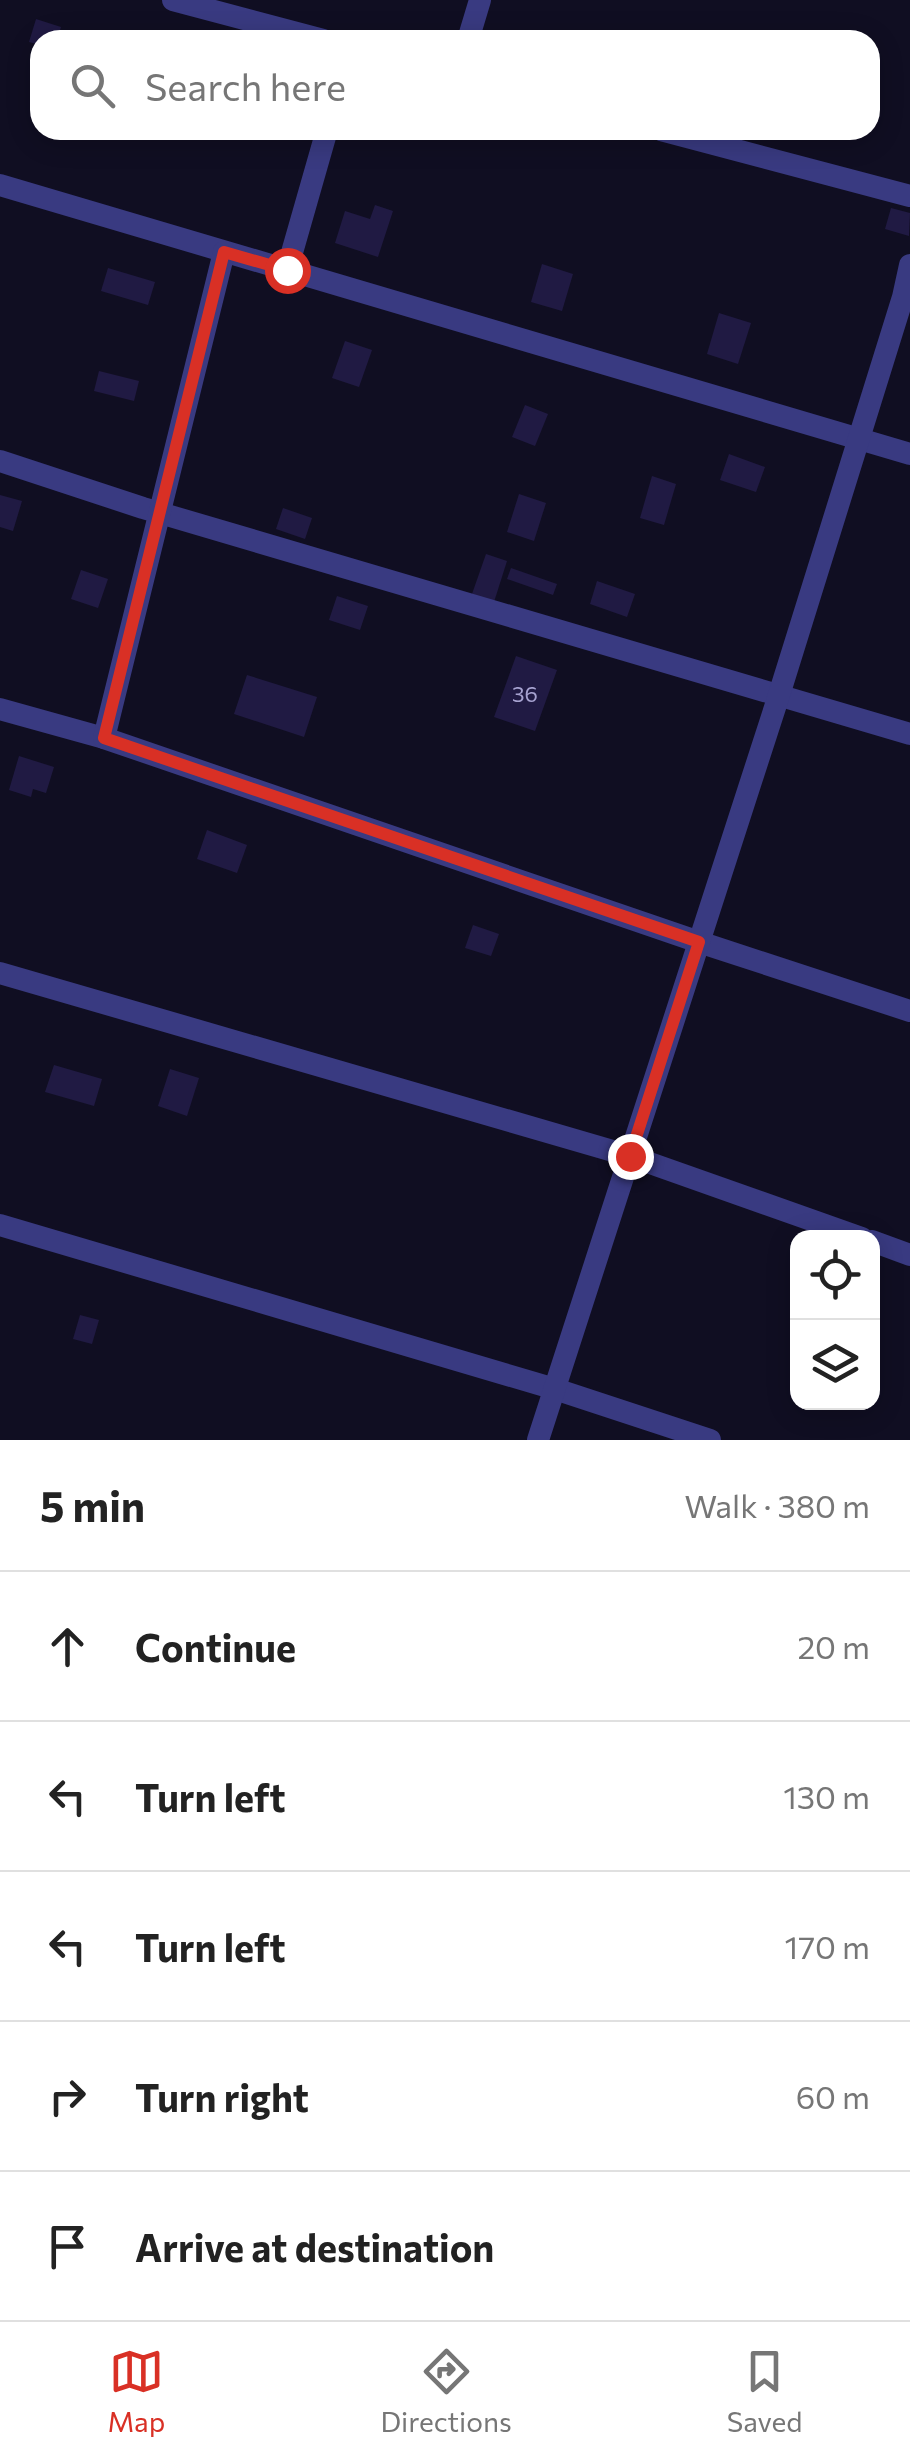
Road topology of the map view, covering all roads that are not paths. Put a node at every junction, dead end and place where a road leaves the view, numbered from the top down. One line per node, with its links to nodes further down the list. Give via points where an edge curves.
1 (173, 0): 3 (street)
2 (480, 0): 4 (street)
3 (286, 30)
4 (471, 30)
5 (324, 140): 11 (street)
6 (699, 140): 8 (street)
7 (0, 186): 9 (street)
8 (910, 196)
9 (224, 252): 11 (street); 15 (street)
10 (910, 264): 12 (street)
11 (287, 270): 12 (street)
12 (859, 440): 13 (street); 16 (street)
13 (910, 454)
14 (0, 461): 15 (street)
15 (160, 513): 16 (street); 19 (street)
16 (779, 696): 18 (street); 20 (street)
17 (0, 708): 19 (street)
18 (910, 734)
19 (104, 738): 20 (street)
20 (699, 942): 22 (street); 23 (street)
21 (0, 973): 23 (street)
22 (910, 1012)
23 (630, 1156): 25 (street); 28 (street)
24 (0, 1225): 28 (street)
25 (839, 1230)
26 (880, 1244): 27 (street)
27 (910, 1254)
28 (555, 1388): 29 (street); 30 (street)
29 (538, 1440)
30 (710, 1440)

